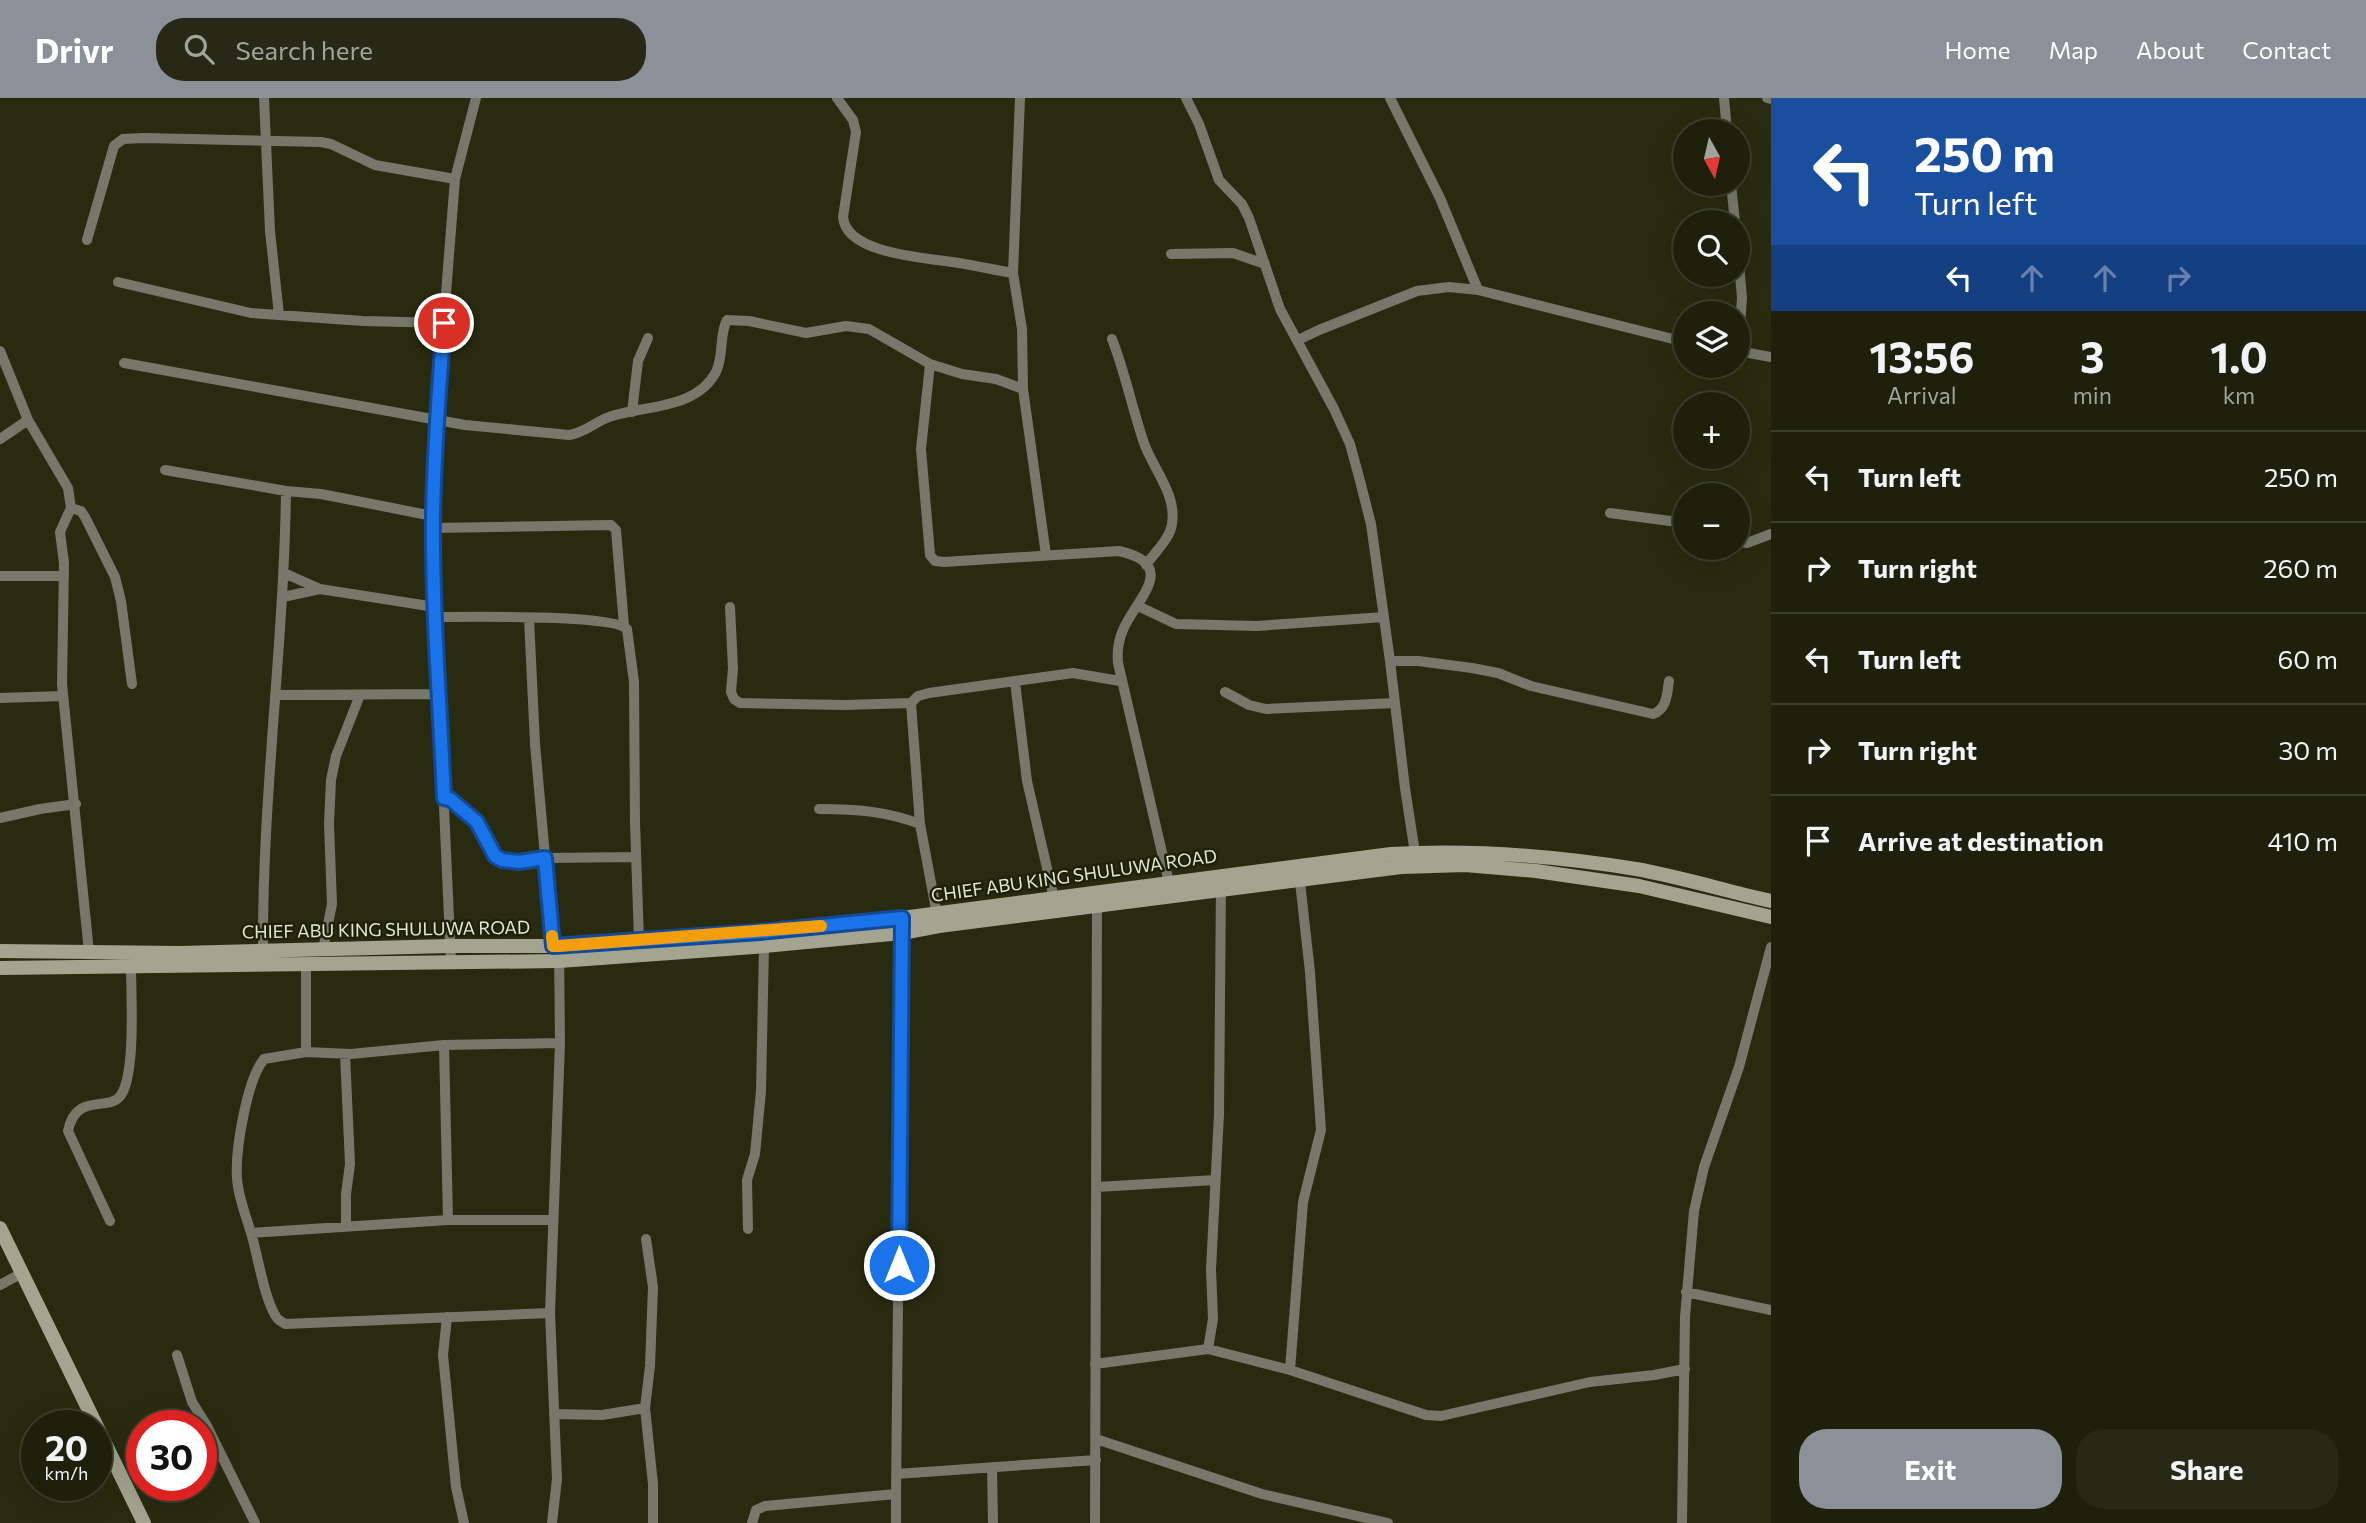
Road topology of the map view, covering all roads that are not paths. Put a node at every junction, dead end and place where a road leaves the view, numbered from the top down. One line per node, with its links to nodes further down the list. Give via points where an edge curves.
1 (264, 98): 9 (street)
2 (476, 98): 10 (street)
3 (838, 98): 14 (street, via 856,132 846,230 891,253)
4 (1020, 98): 14 (street)
5 (1185, 98): 13 (street, via 1219,180 1249,218)
6 (1390, 98): 16 (street, via 1440,198)
7 (1724, 98): 8 (street)
8 (1726, 119)
9 (266, 142): 10 (street, via 331,144 376,165); 11 (street, via 120,140 114,146); 17 (street)
10 (455, 179): 18 (street)
11 (87, 240)
12 (1171, 254): 13 (street, via 1233,253)
13 (1265, 264): 22 (street, via 1280,309)
14 (1013, 273): 28 (street, via 1022,329)
15 (118, 282): 17 (street, via 251,313)
16 (1478, 290): 21 (street); 22 (street, via 1449,286 1417,291)
17 (279, 315): 18 (street)
18 (444, 323): 30 (street)
19 (648, 338): 29 (street, via 638,361)
20 (1112, 339): 42 (street, via 1145,447 1164,481 1171,511 1168,535)
21 (1673, 339)
22 (1298, 341): 51 (street, via 1350,444 1371,524)
23 (0, 351): 31 (street)
24 (1750, 353): 25 (street)
25 (1771, 357)
26 (124, 363): 30 (street)
27 (933, 367): 28 (street); 29 (street, via 869,330 846,326 806,333 727,320 716,372 703,387 683,399); 41 (street, via 921,449 930,555 944,562)
28 (1023, 389): 41 (street)
29 (632, 412): 30 (street, via 569,435)
30 (436, 420): 38 (street)
31 (28, 421): 32 (street); 35 (street, via 68,488)
32 (0, 439)
33 (165, 470): 34 (street)
34 (286, 491): 38 (street, via 321,494); 43 (street)
35 (71, 508): 45 (street, via 60,532); 58 (street, via 85,517 115,578)
36 (1610, 513): 37 (street)
37 (1673, 521)
38 (433, 522): 50 (street); 53 (street, via 611,525 616,530)
39 (1771, 534): 40 (street)
40 (1750, 541)
41 (1046, 555): 42 (street, via 1119,551 1139,557)
42 (1146, 565): 48 (street, via 1148,591)
43 (284, 573): 46 (street); 47 (street)
44 (0, 576): 45 (street)
45 (64, 576): 63 (street)
46 (320, 589): 47 (street); 50 (street)
47 (283, 597): 61 (street)
48 (1138, 606): 51 (street, via 1170,622 1187,624 1257,626); 55 (street, via 1123,629 1117,655)
49 (730, 607): 65 (street, via 732,692 740,704)
50 (435, 612): 52 (street); 60 (street)
51 (1384, 617): 54 (street)
52 (529, 618): 53 (street); 74 (street)
53 (624, 626): 73 (street, via 634,682)
54 (1390, 661): 56 (street, via 1498,673 1531,686 1653,714 1664,706); 66 (street)
55 (1120, 681): 57 (street, via 1073,673); 77 (street)
56 (1670, 681)
57 (1015, 682): 65 (street, via 929,693); 80 (street, via 1027,781)
58 (132, 684)
59 (1225, 692): 66 (street, via 1266,709)
60 (439, 694): 62 (street); 67 (street)
61 (275, 695): 62 (street); 90 (street, via 264,833)
62 (360, 695): 89 (street, via 331,780 332,904)
63 (63, 696): 64 (street); 68 (street)
64 (0, 698)
65 (911, 703): 71 (street)
66 (1395, 703): 72 (street)
67 (444, 798): 74 (street, via 477,822 495,856 519,862); 85 (street)
68 (76, 804): 70 (street); 91 (street)
69 (818, 809): 71 (street, via 892,814)
70 (0, 818)
71 (920, 824): 82 (street)
72 (1415, 853): 75 (street, CHIEF ABU KING SHULUWA ROAD); 79 (street, CHIEF ABU KING SHULUWA ROAD, via 1475,852 1595,864)
73 (636, 857): 74 (street); 84 (street)
74 (545, 858): 86 (street)
75 (1299, 873): 76 (street, CHIEF ABU KING SHULUWA ROAD); 81 (street, via 1465,865 1536,871 1639,886); 124 (street, via 1321,1122 1303,1202)
76 (1221, 883): 77 (street, CHIEF ABU KING SHULUWA ROAD); 104 (street)
77 (1170, 889): 78 (street, CHIEF ABU KING SHULUWA ROAD)
78 (1097, 900): 80 (street, CHIEF ABU KING SHULUWA ROAD); 105 (street)
79 (1771, 901)
80 (1055, 904): 82 (street, CHIEF ABU KING SHULUWA ROAD)
81 (1771, 917)
82 (938, 920): 83 (street, CHIEF ABU KING SHULUWA ROAD)
83 (902, 925): 84 (street, CHIEF ABU KING SHULUWA ROAD); 87 (street); 130 (street)
84 (639, 941): 86 (street, CHIEF ABU KING SHULUWA ROAD)
85 (450, 946): 86 (street, CHIEF ABU KING SHULUWA ROAD); 89 (street, CHIEF ABU KING SHULUWA ROAD); 93 (street)
86 (556, 946): 94 (street)
87 (764, 946): 94 (street); 111 (street, via 761,1091 755,1154 747,1180)
88 (1771, 947): 116 (street, via 1739,1067 1704,1167 1694,1211)
89 (323, 950): 90 (street, CHIEF ABU KING SHULUWA ROAD)
90 (262, 951): 91 (street, CHIEF ABU KING SHULUWA ROAD)
91 (89, 952): 92 (street, CHIEF ABU KING SHULUWA ROAD)
92 (1, 953)
93 (451, 961): 94 (street); 95 (street)
94 (559, 961): 100 (street)
95 (306, 963): 96 (street); 102 (street)
96 (131, 966): 98 (street); 108 (street, via 126,1084 114,1102 89,1104 77,1112 68,1131)
97 (0, 968): 98 (street)
98 (24, 968): 99 (street)
99 (0, 979)
100 (560, 1043): 101 (street); 107 (street)
101 (444, 1045): 103 (street); 106 (street)
102 (306, 1052): 103 (street); 112 (street, via 264,1059 256,1070 237,1166)
103 (345, 1054): 109 (street, via 350,1164)
104 (1215, 1180): 105 (street); 120 (street, via 1213,1319)
105 (1097, 1187): 122 (street)
106 (448, 1220): 107 (street); 109 (street)
107 (553, 1220): 118 (street)
108 (110, 1221)
109 (346, 1226): 112 (street)
110 (0, 1228): 114 (street)
111 (748, 1229)
112 (251, 1233): 119 (street, via 273,1311 285,1324)
113 (646, 1239): 125 (street, via 653,1287)
114 (22, 1273): 115 (street); 132 (street)
115 (0, 1285)
116 (1686, 1292): 117 (street); 123 (street)
117 (1771, 1310)
118 (550, 1313): 119 (street); 126 (street)
119 (447, 1317): 134 (street, via 443,1355)
120 (1208, 1349): 122 (street); 124 (street)
121 (177, 1355): 133 (street, via 192,1402)
122 (1095, 1364): 127 (street)
123 (1685, 1369): 124 (street, via 1590,1382 1441,1416); 142 (street)
124 (1290, 1370)
125 (645, 1408): 126 (street, via 602,1415); 136 (street)
126 (554, 1414): 135 (street, via 557,1479)
127 (1096, 1439): 128 (street); 141 (street, via 1262,1494)
128 (1096, 1460): 129 (street); 140 (street)
129 (992, 1467): 130 (street); 139 (street)
130 (897, 1474): 131 (street)
131 (896, 1494): 137 (street, via 765,1506 754,1513); 138 (street)
132 (144, 1523)
133 (255, 1523)
134 (464, 1523)
135 (552, 1523)
136 (653, 1523)
137 (752, 1523)
138 (896, 1523)
139 (993, 1523)
140 (1095, 1523)
141 (1388, 1523)
142 (1682, 1523)

